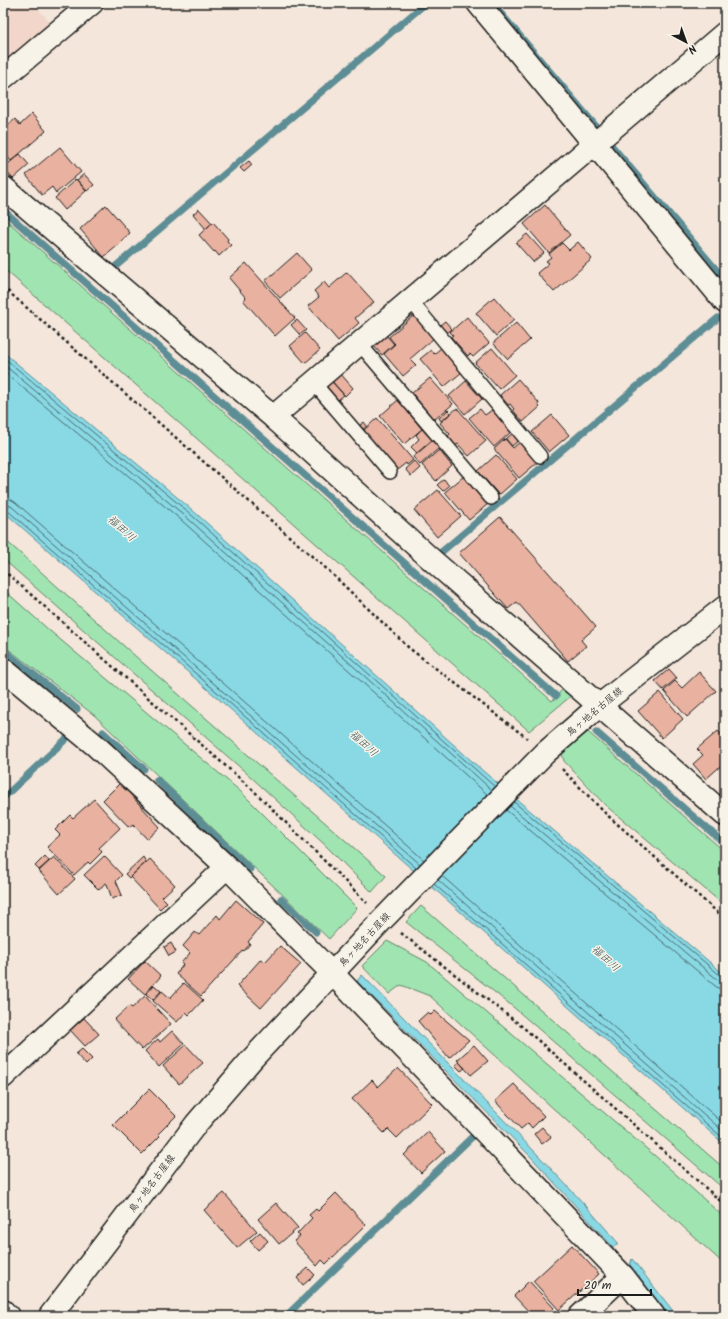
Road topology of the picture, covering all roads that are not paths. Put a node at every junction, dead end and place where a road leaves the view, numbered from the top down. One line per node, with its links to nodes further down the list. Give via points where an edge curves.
1 (92, 3): 4 (street)
2 (478, 3): 5 (street)
3 (725, 33): 5 (street)
4 (3, 78)
5 (594, 143): 7 (street); 8 (street)
6 (3, 187): 11 (street)
7 (410, 300): 9 (street); 12 (lane)
8 (725, 302)
9 (359, 343): 10 (street); 14 (lane)
10 (313, 382): 11 (street); 13 (lane)
11 (273, 417): 17 (street, via 433,561)
12 (540, 456)
13 (390, 472)
14 (491, 498)
15 (725, 607): 17 (street, 鳥ヶ地名古屋線)
16 (3, 669): 19 (street, via 95,745)
17 (600, 705): 18 (street); 20 (street, 鳥ヶ地名古屋線, via 539,758)
18 (725, 815)
19 (227, 867): 20 (street); 21 (street)
20 (332, 973): 22 (street); 25 (street, 鳥ヶ地名古屋線, via 196,1124)
21 (3, 1077)
22 (623, 1276): 26 (street); 27 (street)
23 (3, 1311): 24 (street)
24 (8, 1316)
25 (50, 1316)
26 (580, 1316)
27 (654, 1316)

